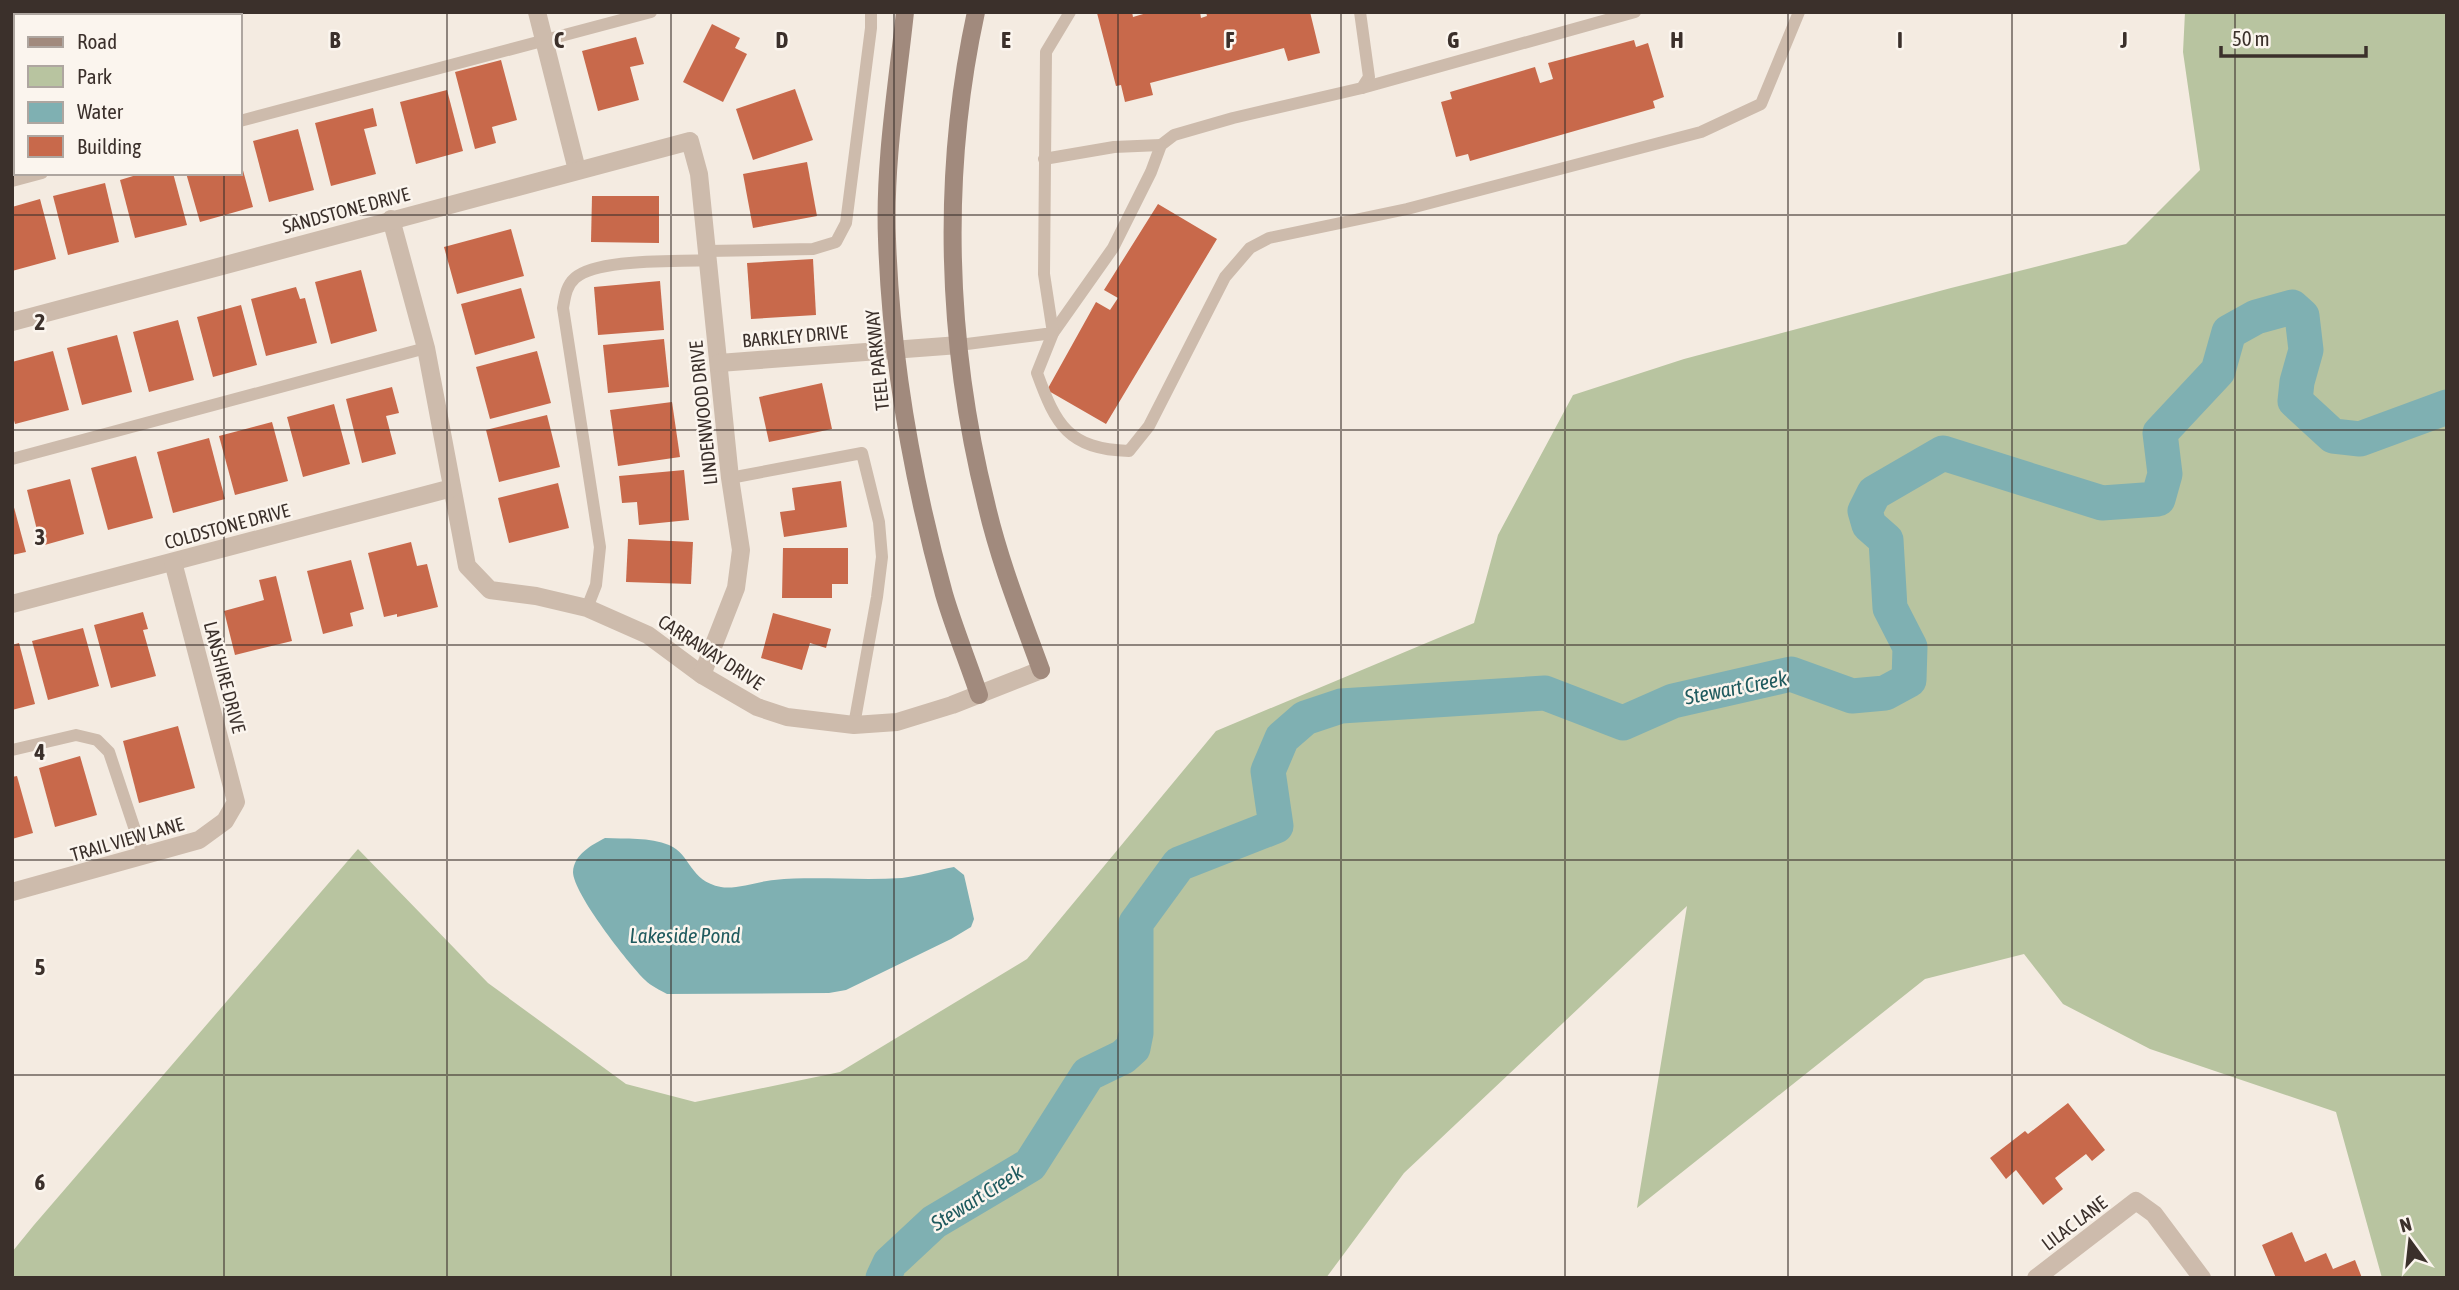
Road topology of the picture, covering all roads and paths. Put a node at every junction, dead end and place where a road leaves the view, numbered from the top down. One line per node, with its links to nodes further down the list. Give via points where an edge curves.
1 (537, 12): 10 (street)
2 (650, 12): 10 (lane)
3 (871, 12): 20 (lane, via 846,223 836,242)
4 (905, 12): 25 (street, TEEL PARKWAY, via 888,181 887,239)
5 (976, 12): 23 (street, via 964,69 952,204)
6 (1070, 12): 15 (lane, via 1046,52)
7 (1360, 12): 11 (lane, via 1369,77)
8 (1635, 12): 11 (lane)
9 (1799, 12): 22 (lane, via 1761,104 1702,132 1408,209 1269,238 1250,248 1225,277 1149,426 1129,451 1103,450 1079,439 1051,410 1037,373)
10 (543, 40): 12 (lane); 16 (street)
11 (1362, 88): 14 (lane, via 1233,118 1174,135)
12 (242, 120)
13 (690, 141): 16 (street, SANDSTONE DRIVE); 20 (street, LINDENWOOD DRIVE, via 699,174)
14 (1161, 145): 15 (lane, via 1114,147); 22 (lane, via 1112,248)
15 (1044, 159): 22 (lane, via 1044,274)
16 (577, 170): 19 (street, SANDSTONE DRIVE)
17 (34, 175): 18 (lane)
18 (12, 181)
19 (391, 219): 21 (street, SANDSTONE DRIVE); 24 (street, CARRAWAY DRIVE)
20 (708, 256): 26 (street, LINDENWOOD DRIVE); 32 (lane, via 607,265 587,271 566,290 563,308 600,547 596,585)
21 (12, 322)
22 (1053, 333): 23 (lane)
23 (959, 345): 25 (street, BARKLEY DRIVE); 34 (street, CARRAWAY DRIVE, via 986,505 1041,670)
24 (426, 348): 27 (lane); 29 (street, CARRAWAY DRIVE)
25 (896, 350): 26 (street, BARKLEY DRIVE); 34 (street, TEEL PARKWAY, via 918,492 945,597)
26 (719, 363): 28 (street, LINDENWOOD DRIVE)
27 (12, 459)
28 (730, 478): 33 (street, LINDENWOOD DRIVE, via 741,550 736,588); 35 (lane, via 862,453 879,522 882,557)
29 (452, 488): 30 (street, COLDSTONE DRIVE); 32 (street, CARRAWAY DRIVE, via 467,566 490,590)
30 (173, 562): 31 (street, COLDSTONE DRIVE); 37 (street, LANSHIRE DRIVE)
31 (12, 604)
32 (587, 608): 33 (street, CARRAWAY DRIVE, via 648,635)
33 (702, 676): 35 (street, CARRAWAY DRIVE, via 777,714)
34 (979, 695): 35 (street, CARRAWAY DRIVE, via 897,722)
35 (854, 725)
36 (12, 750): 38 (lane, via 76,735 97,740 117,770)
37 (236, 802): 38 (street, TRAIL VIEW LANE, via 225,821 199,840)
38 (144, 857): 39 (street, TRAIL VIEW LANE)
39 (12, 892)
40 (2036, 1278): 41 (street, LILAC LANE, via 2136,1201 2154,1214)
41 (2202, 1278)

